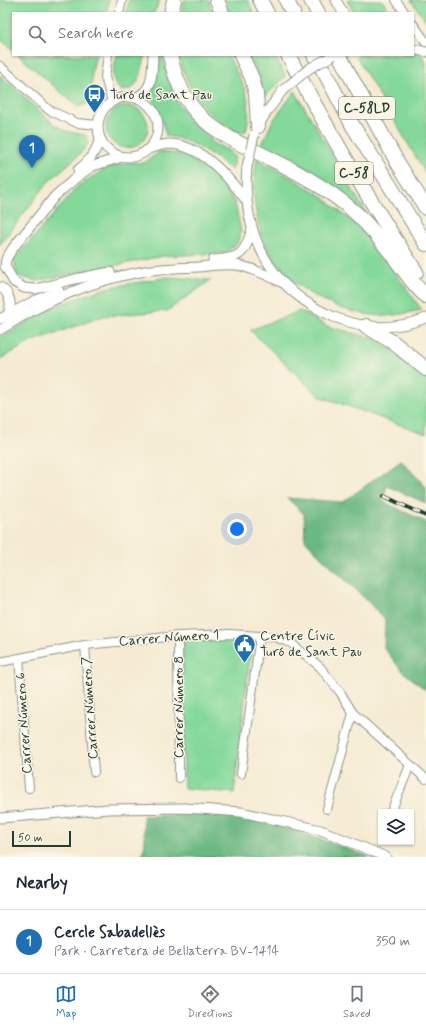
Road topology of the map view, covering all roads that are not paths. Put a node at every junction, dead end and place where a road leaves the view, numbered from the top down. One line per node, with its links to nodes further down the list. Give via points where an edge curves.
1 (122, 0): 10 (street)
2 (170, 0): 11 (street)
3 (174, 0): 12 (highway)
4 (218, 0): 13 (highway)
5 (260, 0): 14 (highway)
6 (286, 0): 15 (highway)
7 (311, 0): 16 (highway)
8 (336, 0): 17 (street)
9 (396, 0): 18 (street)
10 (119, 12)
11 (164, 12)
12 (171, 12)
13 (222, 12)
14 (266, 12)
15 (292, 12)
16 (317, 12)
17 (342, 12)
18 (404, 12)
19 (414, 25): 20 (street)
20 (426, 42)
21 (414, 49): 22 (street)
22 (426, 52)
23 (108, 56): 33 (street, via 105,77)
24 (153, 56): 32 (street, via 150,83 146,91)
25 (170, 56): 49 (highway, via 181,89 200,116 227,137 307,178 358,215 397,261 415,287)
26 (241, 56): 35 (highway, via 256,94)
27 (289, 56): 48 (highway, C-58, via 366,195)
28 (315, 56): 42 (highway, C-58, via 352,126)
29 (332, 56): 35 (street, bridge, via 310,68 283,90)
30 (340, 56): 40 (highway, C-58LD, via 396,160)
31 (0, 66): 34 (street, via 49,110 77,123)
32 (135, 98): 33 (street, via 120,98); 37 (street, via 142,101 155,115 157,135)
33 (112, 102): 34 (street, via 104,109)
34 (98, 125): 36 (street)
35 (256, 131): 39 (street, bridge, via 247,167)
36 (100, 140): 38 (street, via 111,152); 43 (street, via 86,164 51,193)
37 (148, 149): 38 (street, via 131,157); 39 (street, via 170,144 184,147 205,157 227,176)
38 (122, 157): 43 (street, via 99,164 78,176 55,196)
39 (246, 200): 41 (street)
40 (426, 208)
41 (252, 229): 44 (street); 46 (street, via 265,258)
42 (426, 244)
43 (4, 260): 45 (street, via 14,282 24,288 36,289)
44 (239, 261): 45 (street, via 223,259 142,266); 46 (street); 55 (street, via 141,272 106,279 61,296)
45 (110, 272): 50 (street, via 65,288)
46 (283, 283): 54 (street, via 304,302 320,311 344,321)
47 (0, 287): 50 (street, via 8,296 11,305)
48 (426, 288)
49 (426, 296)
50 (8, 314): 52 (street); 53 (street)
51 (426, 318): 54 (street, via 399,326)
52 (0, 319)
53 (0, 325)
54 (366, 326): 56 (highway, via 394,342)
55 (0, 330)
56 (426, 369)
57 (178, 636): 58 (street, Carrer Número 1); 59 (street, Carrer Número 1); 66 (street, Carrer Número 8)
58 (260, 636): 62 (street, Carrer Número 1, via 275,637 291,643 302,652 320,667); 65 (street)
59 (86, 645): 60 (street, Carrer Número 1); 64 (street, Carrer Número 7)
60 (19, 658): 61 (street, Carrer Número 1); 68 (street, Carrer Número 6)
61 (0, 662)
62 (353, 713): 63 (street, Carrer Número 1); 69 (street)
63 (410, 765): 67 (street, Carrer Número 1); 70 (street)
64 (94, 772)
65 (241, 774)
66 (179, 778)
67 (426, 779)
68 (29, 788)
69 (327, 809)
70 (392, 809)
71 (0, 818): 72 (street, via 108,809 185,808 241,812 321,830)
72 (386, 857)

